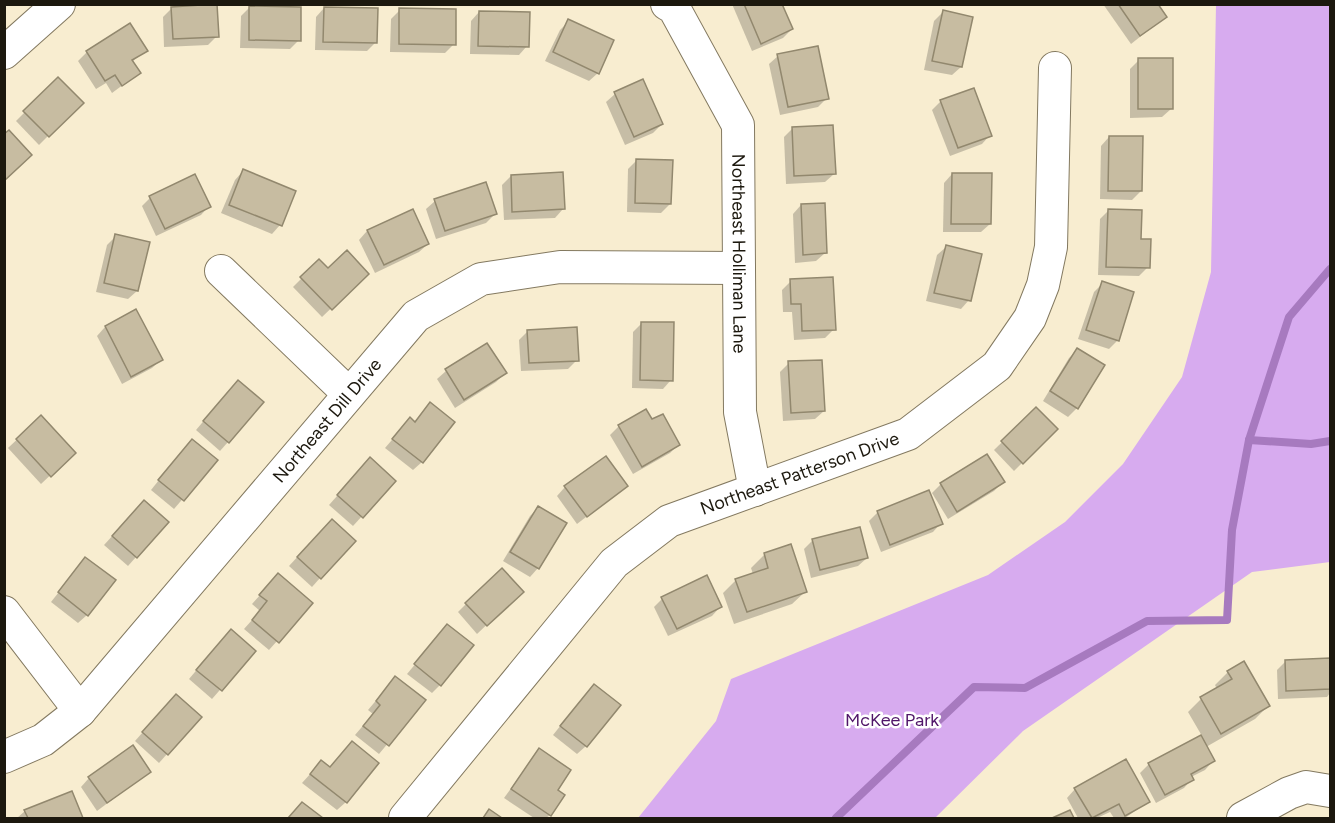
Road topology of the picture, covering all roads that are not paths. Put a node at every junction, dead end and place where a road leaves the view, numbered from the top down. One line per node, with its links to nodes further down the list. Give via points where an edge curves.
1 (42, 10): 3 (street)
2 (676, 17): 5 (street, Northeast Holliman Lane, via 738,125)
3 (4, 53)
4 (1055, 68): 8 (street, Northeast Patterson Drive, via 1051,247 1043,285 1030,318 997,366 908,434)
5 (739, 268): 7 (street, Northeast Dill Drive, via 560,267 481,279 416,316); 8 (street, Northeast Holliman Lane, via 740,412)
6 (221, 271): 7 (street)
7 (349, 394): 10 (street, Northeast Dill Drive)
8 (755, 490): 13 (street, Northeast Patterson Drive, via 669,521 614,563)
9 (4, 612): 10 (street)
10 (80, 711): 11 (street, Northeast Dill Drive, via 43,740)
11 (4, 757)
12 (1330, 791): 14 (street, via 1306,787)
13 (405, 819)
14 (1243, 819)

